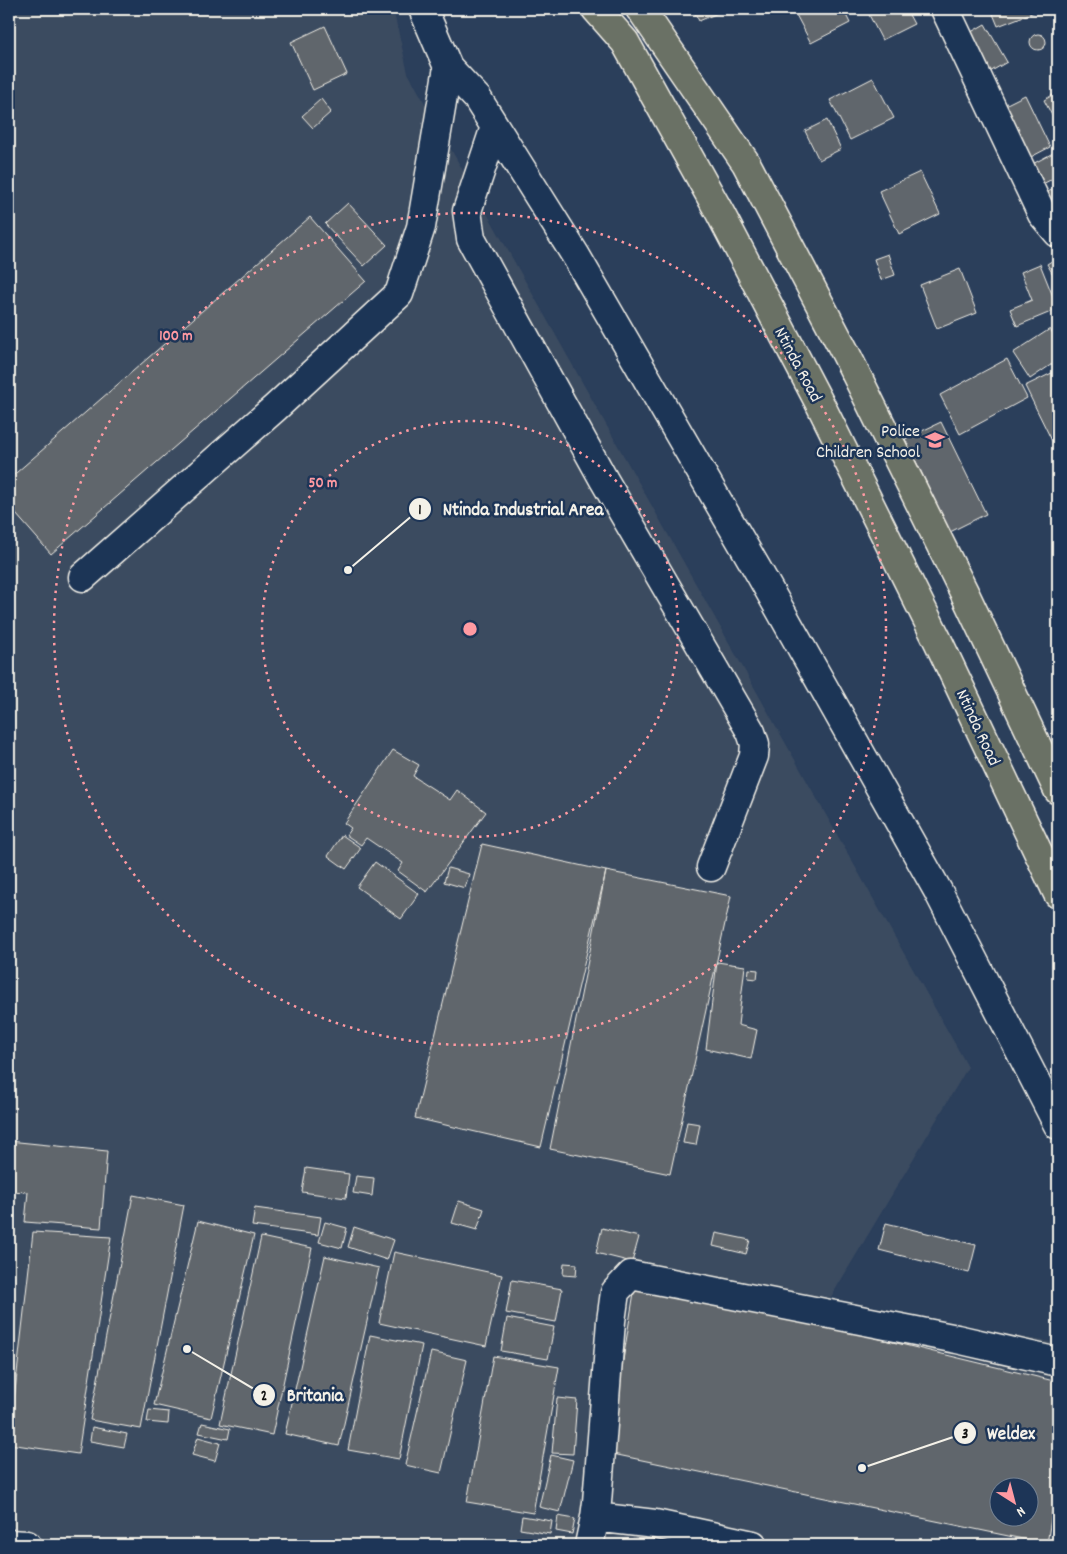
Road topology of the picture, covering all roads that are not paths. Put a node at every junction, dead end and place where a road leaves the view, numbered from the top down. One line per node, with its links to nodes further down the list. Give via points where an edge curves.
1 (423, 9): 5 (street)
2 (596, 9): 11 (main road, Ntinda Road, via 625,42 720,213 820,404 938,641)
3 (640, 9): 9 (main road, via 746,163 846,354)
4 (945, 9): 7 (street, via 1042,214)
5 (448, 67): 6 (street, via 477,98); 8 (street, via 421,227 399,294)
6 (496, 127): 10 (street, via 467,211 471,239 604,480 756,744); 12 (street, via 576,256 765,583 938,891)
7 (1058, 233)
8 (83, 577)
9 (1058, 790)
10 (711, 867)
11 (1058, 894)
12 (1058, 1125)
13 (1058, 1362): 14 (street, via 957,1338 631,1275 615,1292)
14 (595, 1517): 17 (street); 18 (street, via 655,1524)
15 (9, 1544): 16 (street)
16 (27, 1545)
17 (589, 1545)
18 (753, 1545)

